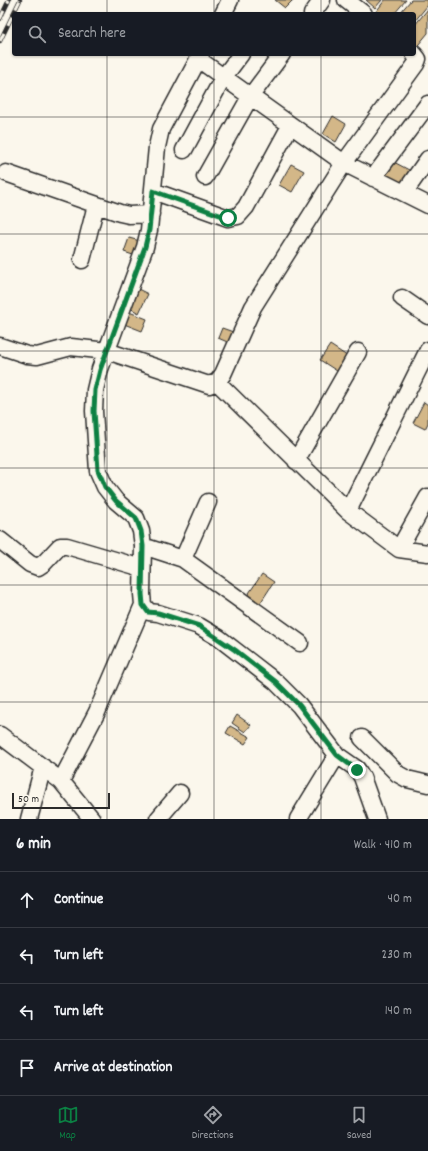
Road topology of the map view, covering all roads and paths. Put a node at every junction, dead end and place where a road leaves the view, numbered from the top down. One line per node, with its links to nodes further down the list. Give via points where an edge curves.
1 (230, 0): 4 (street)
2 (322, 0): 5 (street)
3 (346, 0): 6 (street)
4 (224, 12)
5 (313, 12)
6 (361, 12)
7 (240, 56): 11 (street)
8 (281, 56): 12 (street)
9 (415, 56): 17 (street, via 418,60 416,64)
10 (199, 57): 11 (street); 21 (street, via 161,129)
11 (223, 78): 12 (street); 15 (street)
12 (250, 97): 14 (street); 19 (street)
13 (428, 104): 20 (street)
14 (290, 126): 17 (street); 21 (street, via 246,207 238,216 228,218)
15 (184, 150)
16 (428, 160): 22 (street)
17 (344, 163): 20 (street); 33 (street, via 253,306)
18 (6, 173): 23 (street)
19 (205, 177)
20 (373, 178): 22 (street)
21 (153, 191): 25 (street)
22 (404, 193): 24 (street)
23 (96, 205): 25 (street, via 129,215); 26 (street)
24 (428, 205)
25 (151, 214): 31 (street, via 145,247)
26 (82, 260)
27 (402, 298): 28 (street)
28 (428, 316)
29 (0, 346): 31 (street, via 37,356 71,347)
30 (428, 350): 37 (street)
31 (107, 351): 33 (street, via 209,385); 39 (street, via 95,390 98,470 105,487 116,501 136,518)
32 (358, 352): 34 (street)
33 (217, 382): 34 (street)
34 (296, 461): 37 (street)
35 (428, 497): 40 (street)
36 (208, 502): 42 (street)
37 (348, 511): 40 (street)
38 (0, 540): 43 (street, via 30,564 38,567 60,546 67,546)
39 (143, 546): 42 (street); 43 (street)
40 (399, 549): 41 (street)
41 (428, 553)
42 (183, 559): 45 (street)
43 (142, 568): 44 (street)
44 (143, 605): 48 (street, via 148,612 199,626 219,638 276,682 299,705); 50 (street, via 97,712)
45 (300, 643)
46 (0, 735): 49 (street)
47 (362, 738): 51 (street, via 398,774)
48 (337, 755): 56 (street); 57 (street, via 362,777)
49 (43, 767): 50 (street); 53 (street)
50 (61, 781): 54 (street)
51 (428, 784)
52 (180, 794): 55 (street)
53 (29, 819)
54 (92, 819)
55 (158, 819)
56 (298, 819)
57 (376, 819)

